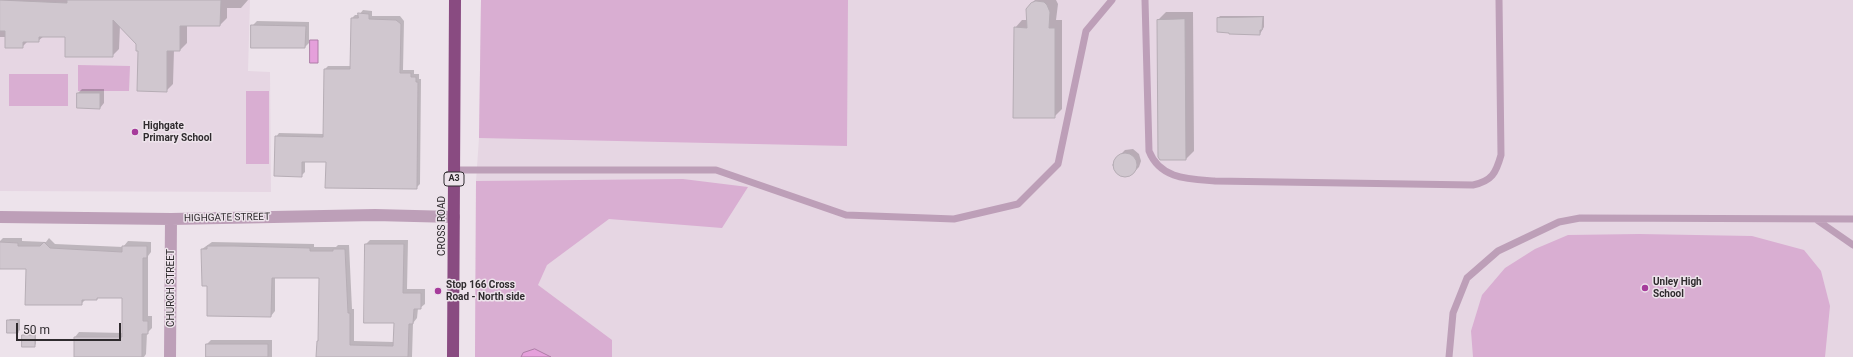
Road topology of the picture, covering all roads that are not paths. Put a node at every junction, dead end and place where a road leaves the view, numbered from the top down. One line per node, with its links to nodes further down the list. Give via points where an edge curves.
1 (455, 0): 5 (highway, CROSS ROAD / A3)
2 (1112, 0): 5 (lane, via 1086,31 1058,164 1018,204 954,219 846,216 716,170)
3 (1145, 0): 4 (lane, via 1149,151 1153,161 1165,172 1190,179 1215,181 1473,185 1484,183 1492,177 1501,156)
4 (1500, 0)
5 (454, 170): 7 (highway, CROSS ROAD / A3)
6 (0, 217): 8 (street, HIGHGATE STREET)
7 (454, 217): 8 (street, HIGHGATE STREET, via 375,215); 13 (highway, CROSS ROAD / A3)
8 (171, 219): 12 (street, CHURCH STREET)
9 (1853, 219): 10 (lane)
10 (1817, 220): 11 (lane); 14 (lane, via 1580,218 1559,222 1498,250 1467,278 1452,313)
11 (1853, 245)
12 (170, 357)
13 (453, 357)
14 (1449, 357)

